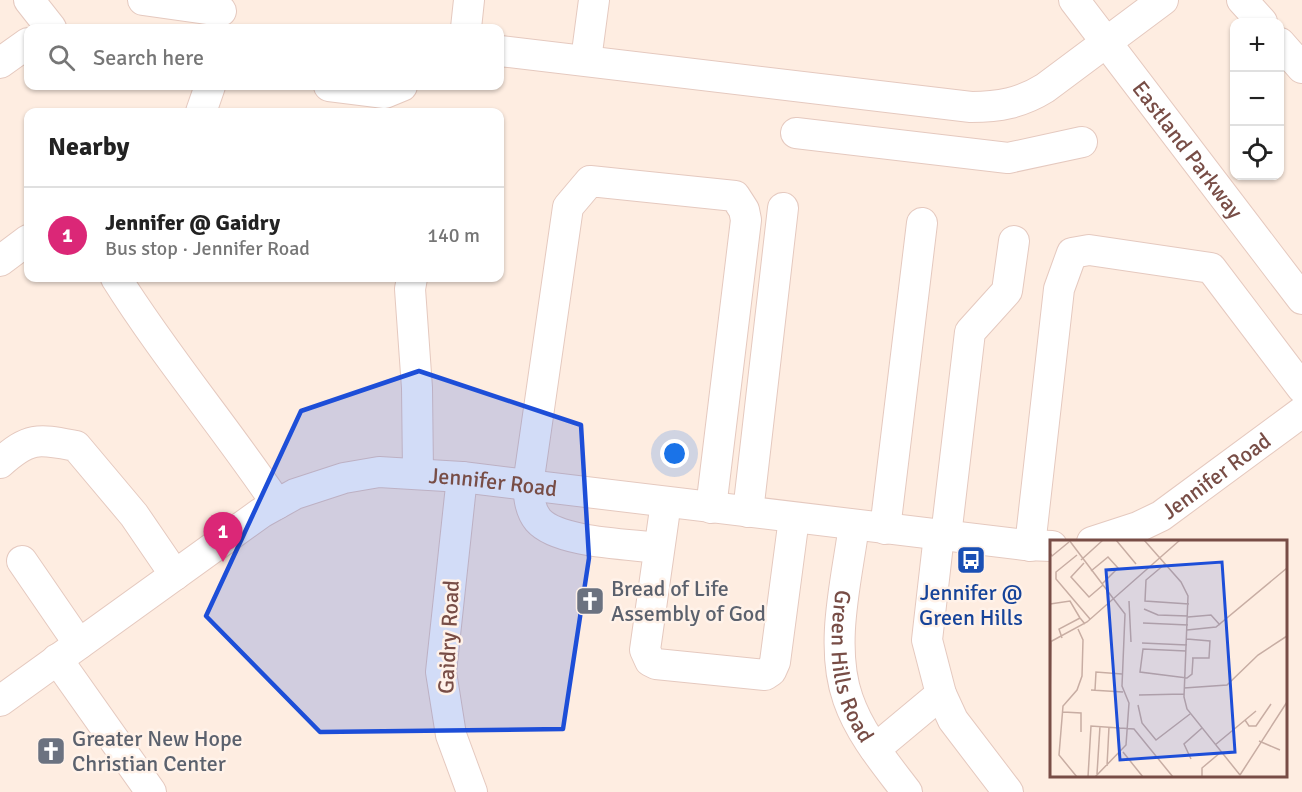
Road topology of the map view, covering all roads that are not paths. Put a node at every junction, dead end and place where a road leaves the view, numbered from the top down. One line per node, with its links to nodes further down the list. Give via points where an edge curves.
1 (29, 0): 10 (street)
2 (143, 0): 8 (street)
3 (469, 0): 11 (street)
4 (594, 0): 16 (street)
5 (1074, 0): 12 (street, Eastland Parkway)
6 (1163, 0): 12 (street)
7 (1242, 0): 9 (street)
8 (221, 13)
9 (1258, 18)
10 (47, 24)
11 (466, 24)
12 (1107, 44): 22 (street, via 1046,88 1009,104 970,107); 34 (street, Eastland Parkway)
13 (24, 46): 17 (street)
14 (1284, 47): 18 (street)
15 (504, 51): 16 (street)
16 (586, 60): 22 (street)
17 (0, 63)
18 (1302, 68)
19 (210, 90): 23 (street)
20 (361, 90): 21 (street)
21 (392, 90)
22 (902, 99): 26 (street)
23 (203, 108)
24 (796, 133): 26 (street)
25 (1082, 142): 26 (street, via 1008,158)
26 (896, 145)
27 (783, 208): 44 (street)
28 (922, 223): 47 (street)
29 (1014, 241): 48 (street, via 1007,291 970,332)
30 (24, 243): 31 (street)
31 (0, 261)
32 (119, 282): 42 (street)
33 (411, 282): 38 (street)
34 (1302, 299)
35 (1302, 388): 50 (street, via 1211,268 1089,250 1072,253 1059,289)
36 (1302, 412): 49 (street, Jennifer Road, via 1161,516)
37 (0, 463): 53 (street, via 38,439 76,446 135,515)
38 (418, 473): 39 (street, Jennifer Road); 42 (street, Jennifer Road, via 379,472 344,478 304,490)
39 (462, 477): 40 (street, Jennifer Road); 59 (street, Gaidry Road, via 441,672 451,735)
40 (528, 485): 41 (street, Jennifer Road); 43 (street, via 568,207 590,181 735,196 746,220); 51 (street, via 536,518 554,532)
41 (666, 502): 43 (street, Jennifer Road); 51 (street)
42 (277, 504): 53 (street, Jennifer Road)
43 (711, 508): 44 (street, Jennifer Road)
44 (748, 512): 45 (street, Jennifer Road)
45 (794, 518): 46 (street, Jennifer Road); 51 (street, via 775,662 765,675 650,661 645,650)
46 (854, 525): 47 (street, Jennifer Road); 57 (street, Green Hills Road, via 842,628 843,674 848,698)
47 (885, 529): 48 (street, Jennifer Road)
48 (943, 536): 50 (street, Jennifer Road); 55 (street, via 927,640)
49 (1098, 540)
50 (1041, 546)
51 (659, 548)
52 (22, 561): 54 (street)
53 (175, 575): 54 (street, Jennifer Road)
54 (68, 652): 56 (street, Jennifer Road); 58 (street)
55 (941, 694): 57 (street); 61 (street, via 953,720)
56 (2, 695)
57 (875, 749): 60 (street, Green Hills Road)
58 (151, 792)
59 (472, 792)
60 (907, 792)
61 (1008, 792)

